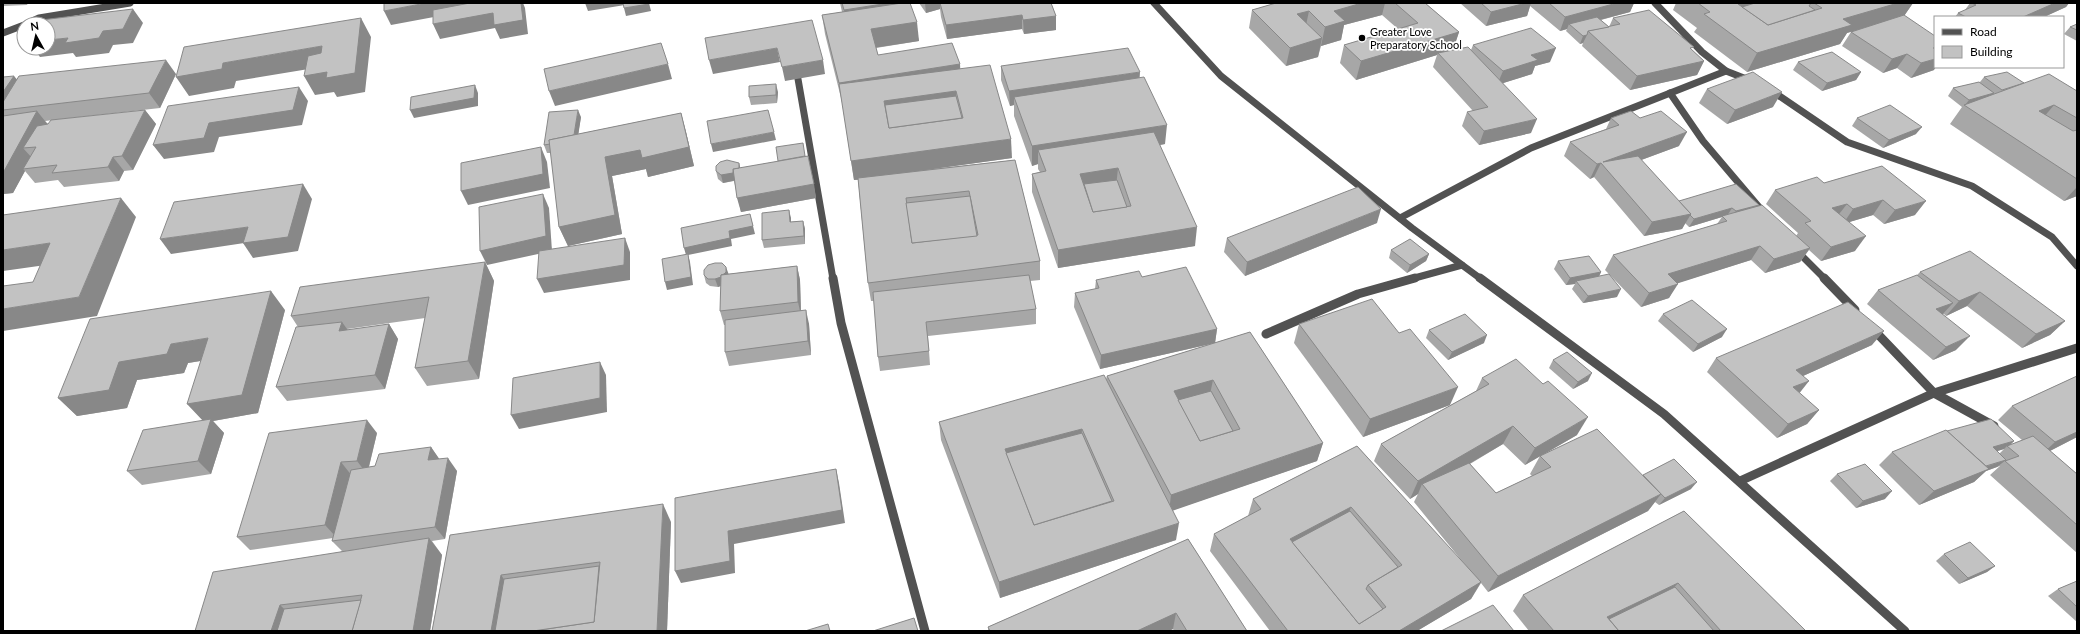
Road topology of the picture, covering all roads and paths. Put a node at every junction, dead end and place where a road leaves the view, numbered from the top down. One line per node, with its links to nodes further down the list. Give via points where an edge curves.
1 (130, 3): 4 (street)
2 (1154, 3): 13 (street, via 1221,76)
3 (1655, 3): 7 (street, via 1702,52)
4 (51, 16)
5 (16, 28): 6 (street)
6 (3, 33)
7 (1726, 71): 9 (street); 11 (street)
8 (798, 79): 22 (street, via 841,323)
9 (1755, 82)
10 (1762, 85): 16 (street, via 1847,142 1972,186 2052,237)
11 (1670, 93): 12 (street, via 1703,142); 13 (street, via 1531,148)
12 (1766, 214)
13 (1400, 218): 15 (street)
14 (1789, 242): 19 (street)
15 (1462, 265): 17 (street, via 1358,294); 21 (street, via 1664,414)
16 (2077, 266)
17 (1266, 334)
18 (2077, 348): 19 (street)
19 (1934, 393): 20 (street, via 1986,420); 21 (street)
20 (1999, 430)
21 (1740, 481): 23 (street)
22 (925, 631)
23 (1905, 631)

